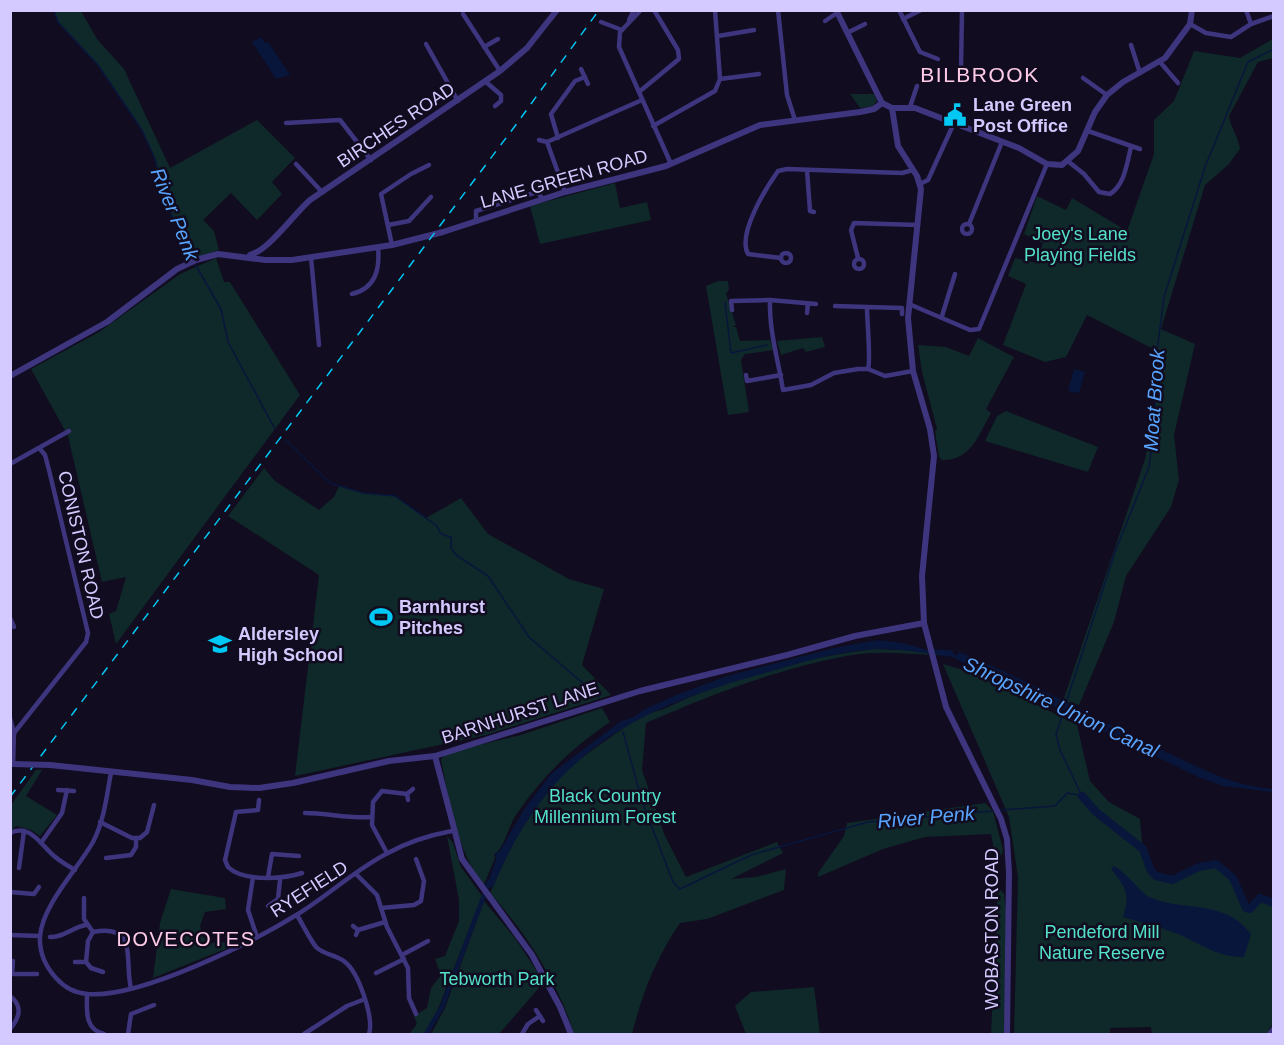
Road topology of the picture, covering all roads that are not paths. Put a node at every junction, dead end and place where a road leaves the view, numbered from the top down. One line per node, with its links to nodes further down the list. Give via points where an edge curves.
1 (557, 10): 34 (street, BIRCHES ROAD, via 527,48)
2 (634, 10): 18 (street)
3 (641, 10): 18 (street)
4 (654, 10): 44 (street, via 678,50 679,60)
5 (715, 10): 25 (street)
6 (778, 10): 52 (street, via 787,95)
7 (899, 10): 15 (street)
8 (921, 10): 15 (street)
9 (962, 10): 33 (street)
10 (1192, 10): 20 (street)
11 (1246, 10): 21 (street)
12 (836, 11): 16 (street); 24 (street)
13 (463, 14): 29 (street)
14 (1274, 16): 21 (street)
15 (903, 18): 30 (street, via 920,52)
16 (825, 21)
17 (601, 22): 22 (street)
18 (629, 23): 22 (street)
19 (865, 24): 24 (street)
20 (1190, 24): 21 (street, via 1226,38); 31 (street)
21 (1251, 24)
22 (622, 30): 44 (street, via 619,47)
23 (754, 30): 25 (street)
24 (848, 33): 48 (street)
25 (718, 36): 39 (street)
26 (498, 39): 29 (street)
27 (426, 44): 47 (street)
28 (1131, 45): 35 (street)
29 (484, 47): 34 (street)
30 (938, 59)
31 (1160, 62): 35 (street); 41 (street)
32 (581, 69): 37 (street)
33 (960, 69)
34 (500, 71): 40 (street, BIRCHES ROAD)
35 (1140, 73): 45 (street)
36 (759, 74): 39 (street)
37 (585, 77): 42 (street); 57 (street, via 574,81 551,114)
38 (1083, 78): 45 (street)
39 (720, 79): 55 (street, via 715,91)
40 (486, 82): 47 (street, BIRCHES ROAD); 49 (street, via 501,94 501,101)
41 (1179, 83)
42 (588, 84)
43 (917, 86): 50 (street)
44 (639, 92): 46 (street)
45 (1107, 95): 56 (street, via 1095,112)
46 (642, 100): 55 (street); 57 (street)
47 (458, 101): 63 (street, BIRCHES ROAD)
48 (882, 103): 51 (street); 52 (street, LANE GREEN ROAD, via 874,109)
49 (495, 106)
50 (910, 107): 51 (street); 54 (street)
51 (892, 108): 70 (street, via 898,146)
52 (795, 120): 66 (street, LANE GREEN ROAD, via 760,125)
53 (286, 123): 63 (street, via 340,120)
54 (954, 123): 60 (street); 71 (street, via 928,180)
55 (653, 126): 66 (street)
56 (1089, 131): 61 (street); 64 (street)
57 (558, 138): 59 (street)
58 (539, 140): 59 (street)
59 (548, 142): 73 (street)
60 (1002, 142): 67 (street); 76 (street)
61 (1131, 147): 62 (street); 64 (street, via 1121,181 1110,194 1099,192)
62 (1140, 150)
63 (371, 160): 72 (street, BIRCHES ROAD)
64 (1069, 162): 67 (street)
65 (296, 164): 72 (street)
66 (671, 164): 73 (street, LANE GREEN ROAD)
67 (1047, 164): 95 (street, via 982,326 970,330)
68 (429, 165): 77 (street, via 382,193)
69 (807, 170): 70 (street); 75 (street); 83 (street, via 778,171 749,224 747,252)
70 (913, 170): 71 (street)
71 (920, 184): 78 (street, WOBASTON ROAD)
72 (322, 192): 81 (street, BIRCHES ROAD, via 292,216 262,250)
73 (565, 192): 79 (street, LANE GREEN ROAD)
74 (430, 197): 77 (street, via 409,221)
75 (810, 212)
76 (969, 224)
77 (388, 225): 79 (street)
78 (918, 225): 84 (street, via 854,223 851,230); 92 (street, WOBASTON ROAD)
79 (392, 245): 80 (street, LANE GREEN ROAD)
80 (378, 247): 82 (street, LANE GREEN ROAD); 86 (street, via 378,272 364,291)
81 (247, 256): 82 (street, LANE GREEN ROAD, via 274,260); 100 (street, LANE GREEN ROAD, via 218,254 177,269 106,322)
82 (311, 257): 96 (street)
83 (781, 258)
84 (858, 258)
85 (955, 274): 95 (street)
86 (352, 294)
87 (770, 300): 88 (street); 93 (street, via 730,298); 99 (street, via 770,329)
88 (808, 303): 89 (street); 94 (street)
89 (816, 304)
90 (835, 306): 91 (street)
91 (867, 308): 92 (street); 97 (street)
92 (903, 308): 95 (street, via 918,306); 98 (street, WOBASTON ROAD)
93 (732, 310)
94 (807, 313)
95 (942, 316)
96 (319, 345)
97 (868, 369): 98 (street, via 888,376); 99 (street, via 837,373 784,393)
98 (913, 371): 106 (street, WOBASTON ROAD, via 934,456 922,576)
99 (781, 375): 101 (street, via 746,378)
100 (10, 376)
101 (748, 388)
102 (69, 431): 103 (street)
103 (40, 449): 104 (street); 109 (street, CONISTON ROAD, via 49,470 88,633 86,642)
104 (10, 464)
105 (10, 618): 107 (street)
106 (924, 623): 110 (street, BARNHURST LANE, via 855,636 640,691); 179 (street, WOBASTON ROAD, via 948,713 1001,819 1007,839)
107 (14, 627)
108 (10, 718): 109 (street)
109 (14, 733): 111 (street)
110 (435, 756): 112 (street, BARNHURST LANE, via 389,761 259,788); 125 (street)
111 (12, 764): 112 (street, BARNHURST LANE, bridge)
112 (111, 772): 123 (street)
113 (413, 789): 121 (street, via 407,797 386,791 378,794 372,802)
114 (58, 790): 115 (street)
115 (67, 790): 116 (street); 128 (street, via 62,813)
116 (74, 791)
117 (259, 800): 137 (street, via 258,810 236,812 225,860 232,871)
118 (154, 805): 127 (street, via 147,832)
119 (305, 813): 120 (street)
120 (312, 813): 121 (street, via 327,812 356,819); 122 (street)
121 (371, 817): 129 (street)
122 (311, 819)
123 (100, 822): 127 (street); 134 (street)
124 (24, 831): 126 (street); 128 (street); 133 (street)
125 (452, 831): 129 (street, RYEFIELD); 178 (street, via 462,859 532,954)
126 (10, 833)
127 (136, 838): 131 (street, via 131,855)
128 (41, 843): 134 (street)
129 (387, 853): 136 (street, RYEFIELD)
130 (299, 856): 138 (street, via 272,854)
131 (106, 858)
132 (416, 859): 144 (street, via 416,868 424,881 421,901)
133 (19, 867)
134 (75, 870): 151 (street, via 46,914)
135 (302, 873): 139 (street)
136 (357, 874): 144 (street, via 376,893); 145 (street, RYEFIELD)
137 (253, 877): 138 (street); 153 (street, via 248,910)
138 (268, 877): 139 (street)
139 (280, 880): 143 (street, via 278,899)
140 (39, 887): 141 (street, via 34,894)
141 (10, 892)
142 (84, 898): 147 (street)
143 (268, 906)
144 (381, 908): 146 (street)
145 (297, 915): 153 (street, RYEFIELD); 166 (street, via 317,948 347,964)
146 (385, 922): 148 (street); 155 (street)
147 (86, 925): 149 (street); 152 (street, via 71,928 63,936)
148 (356, 931)
149 (93, 932): 158 (street, via 85,941); 163 (street, via 118,934 127,944)
150 (10, 934): 151 (street)
151 (40, 936): 164 (street, via 48,969 68,988)
152 (50, 937)
153 (256, 937): 163 (street, RYEFIELD)
154 (428, 941): 155 (street)
155 (403, 957): 160 (street); 169 (street, via 409,974 409,998)
156 (13, 961): 161 (street)
157 (75, 962): 158 (street)
158 (86, 962): 159 (street)
159 (103, 972)
160 (376, 973)
161 (11, 974): 162 (street)
162 (37, 974)
163 (131, 988): 164 (street, RYEFIELD)
164 (87, 994): 172 (street, via 87,1018)
165 (10, 996): 171 (street, via 19,1004 18,1019)
166 (365, 999): 175 (street, via 347,1006); 176 (street, via 371,1024)
167 (154, 1005): 174 (street, via 131,1014)
168 (537, 1010): 177 (street, via 541,1018 532,1021)
169 (416, 1014)
170 (1274, 1028): 180 (street)
171 (10, 1029)
172 (94, 1033): 173 (street)
173 (104, 1035)
174 (128, 1035)
175 (304, 1035)
176 (369, 1035)
177 (522, 1035)
178 (571, 1035)
179 (1007, 1035)
180 (1269, 1035)

